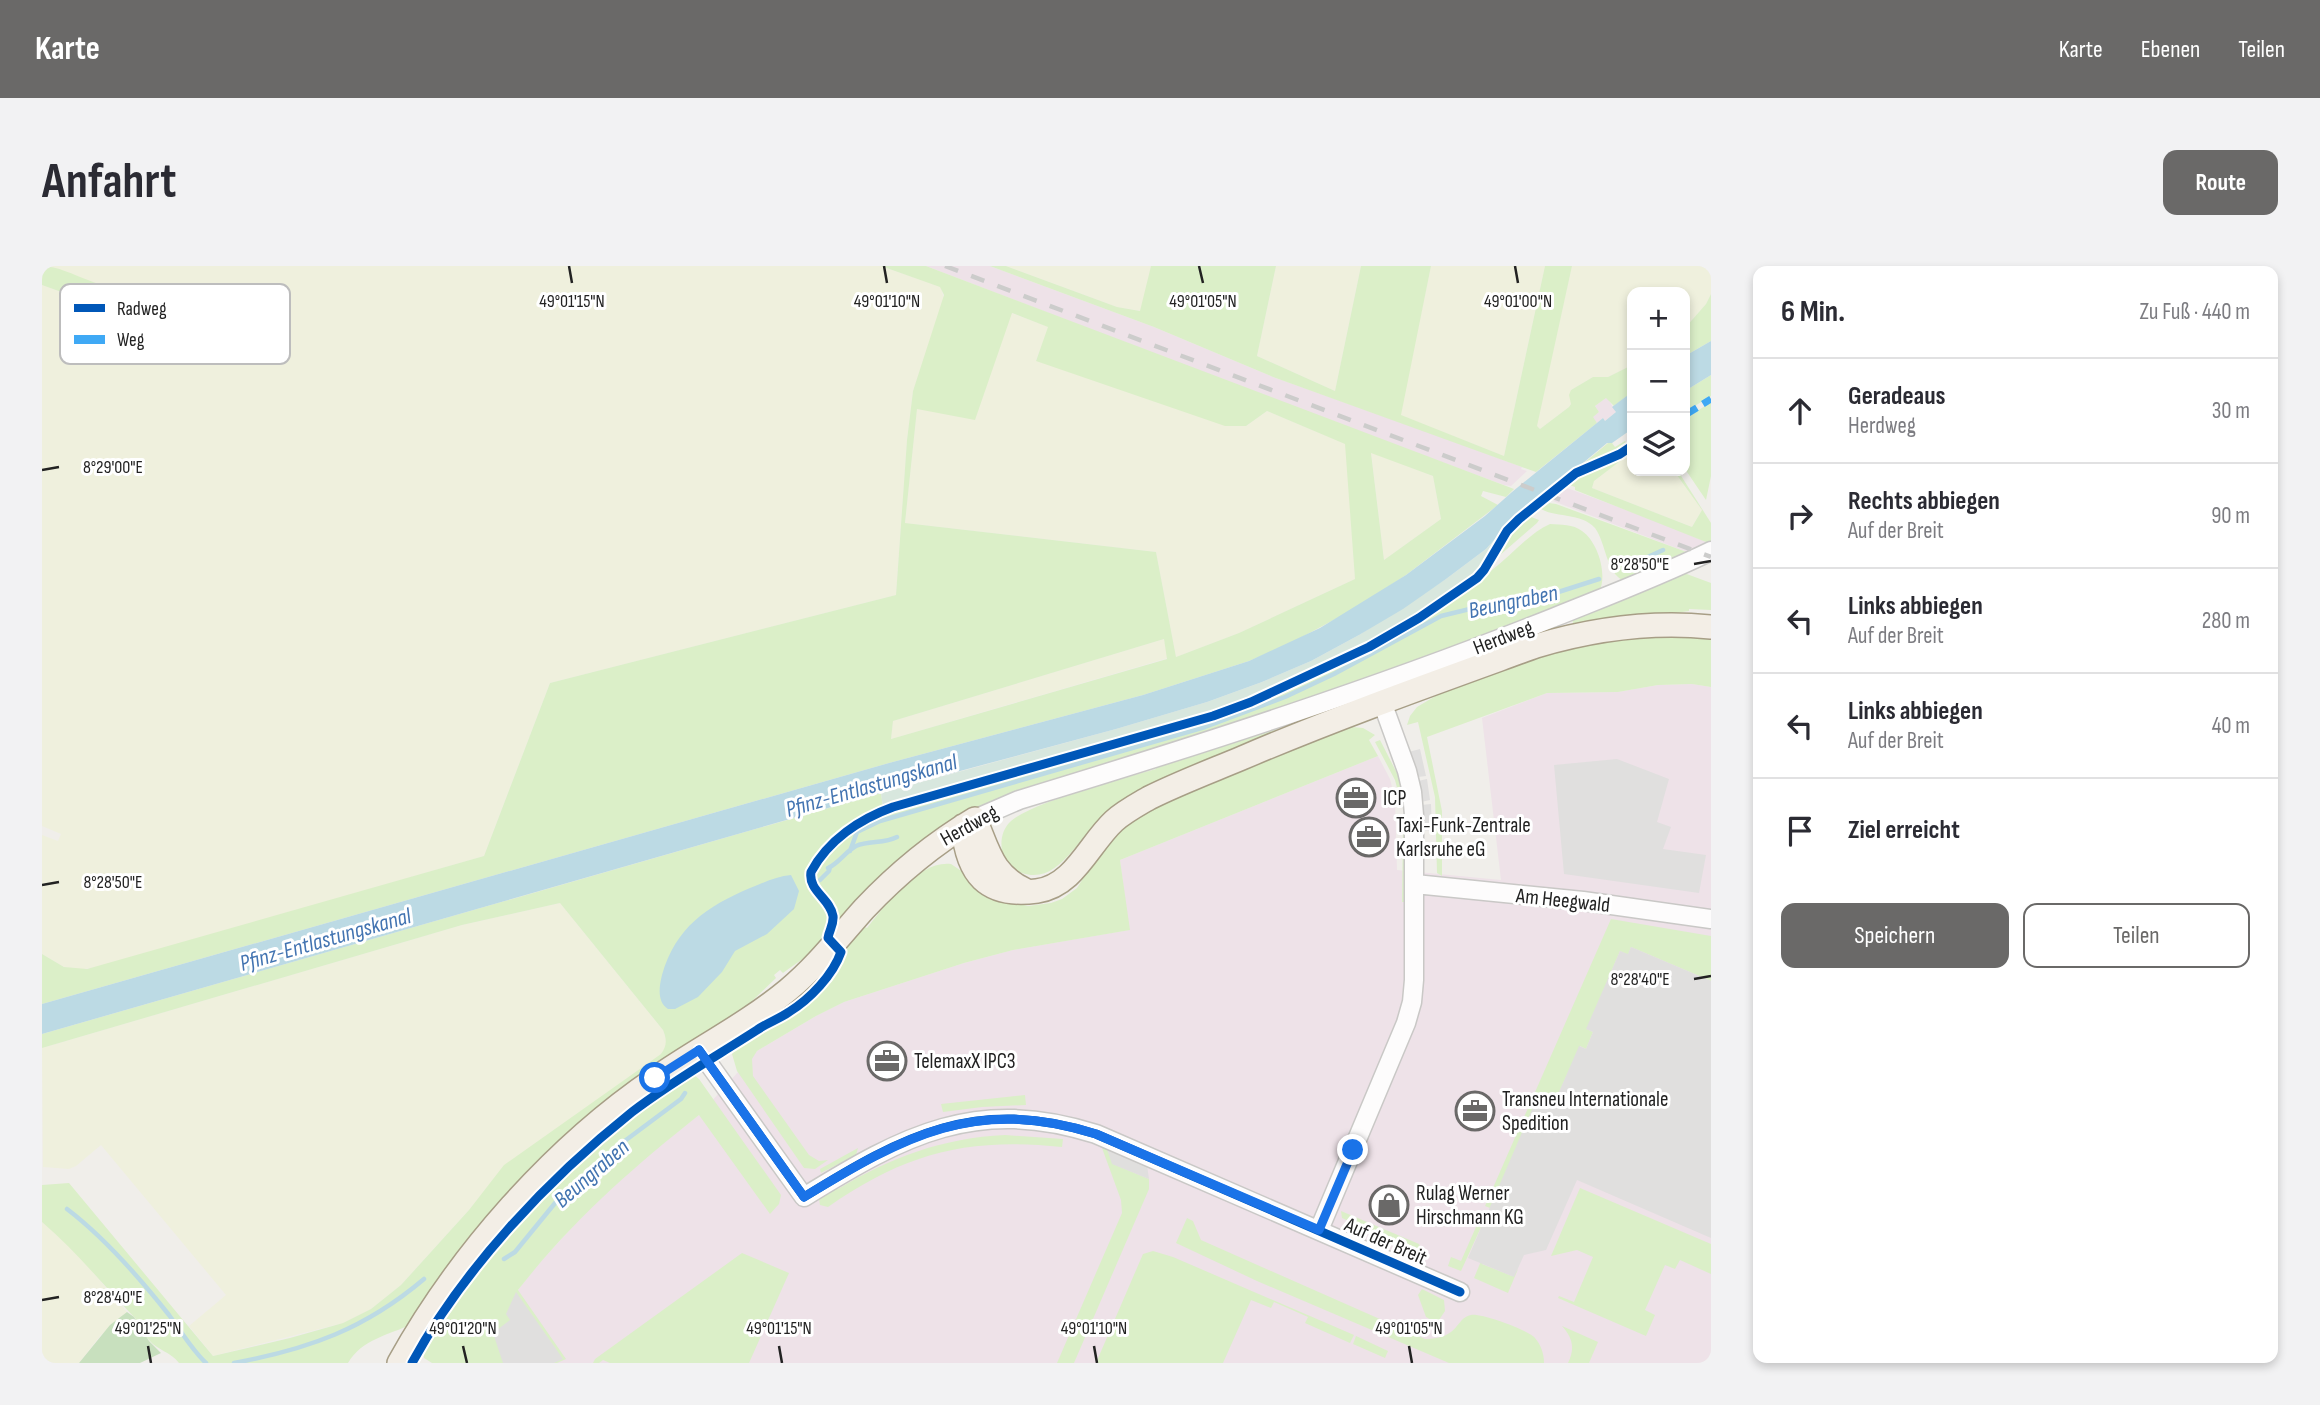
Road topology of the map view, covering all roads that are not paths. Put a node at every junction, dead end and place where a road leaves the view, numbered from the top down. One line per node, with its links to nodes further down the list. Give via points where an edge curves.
1 (1711, 551): 4 (street, Herdweg, via 1391,680 1019,800)
2 (1711, 627): 3 (main road, via 1646,626 1573,635)
3 (1382, 702): 7 (street, Auf der Breit, via 1412,792); 8 (main road, via 1150,798 1114,821 1068,876 1048,888)
4 (969, 822): 5 (main road, Herdweg); 6 (main road, via 966,854); 8 (main road, via 998,870 1010,884)
5 (918, 857): 6 (main road, via 952,859); 10 (main road, Herdweg, via 797,982)
6 (972, 868): 8 (main road, via 996,890)
7 (1415, 884): 9 (street, Am Heegwald); 11 (street, Auf der Breit, via 1415,980 1406,1023)
8 (1027, 891)
9 (1711, 919)
10 (699, 1050): 11 (street, Auf der Breit, via 804,1197 876,1154 929,1131 996,1119 1037,1119 1096,1134); 13 (main road, Herdweg, via 628,1098 536,1181 453,1280)
11 (1319, 1230): 12 (street, Auf der Breit)
12 (1460, 1292)
13 (399, 1363)

